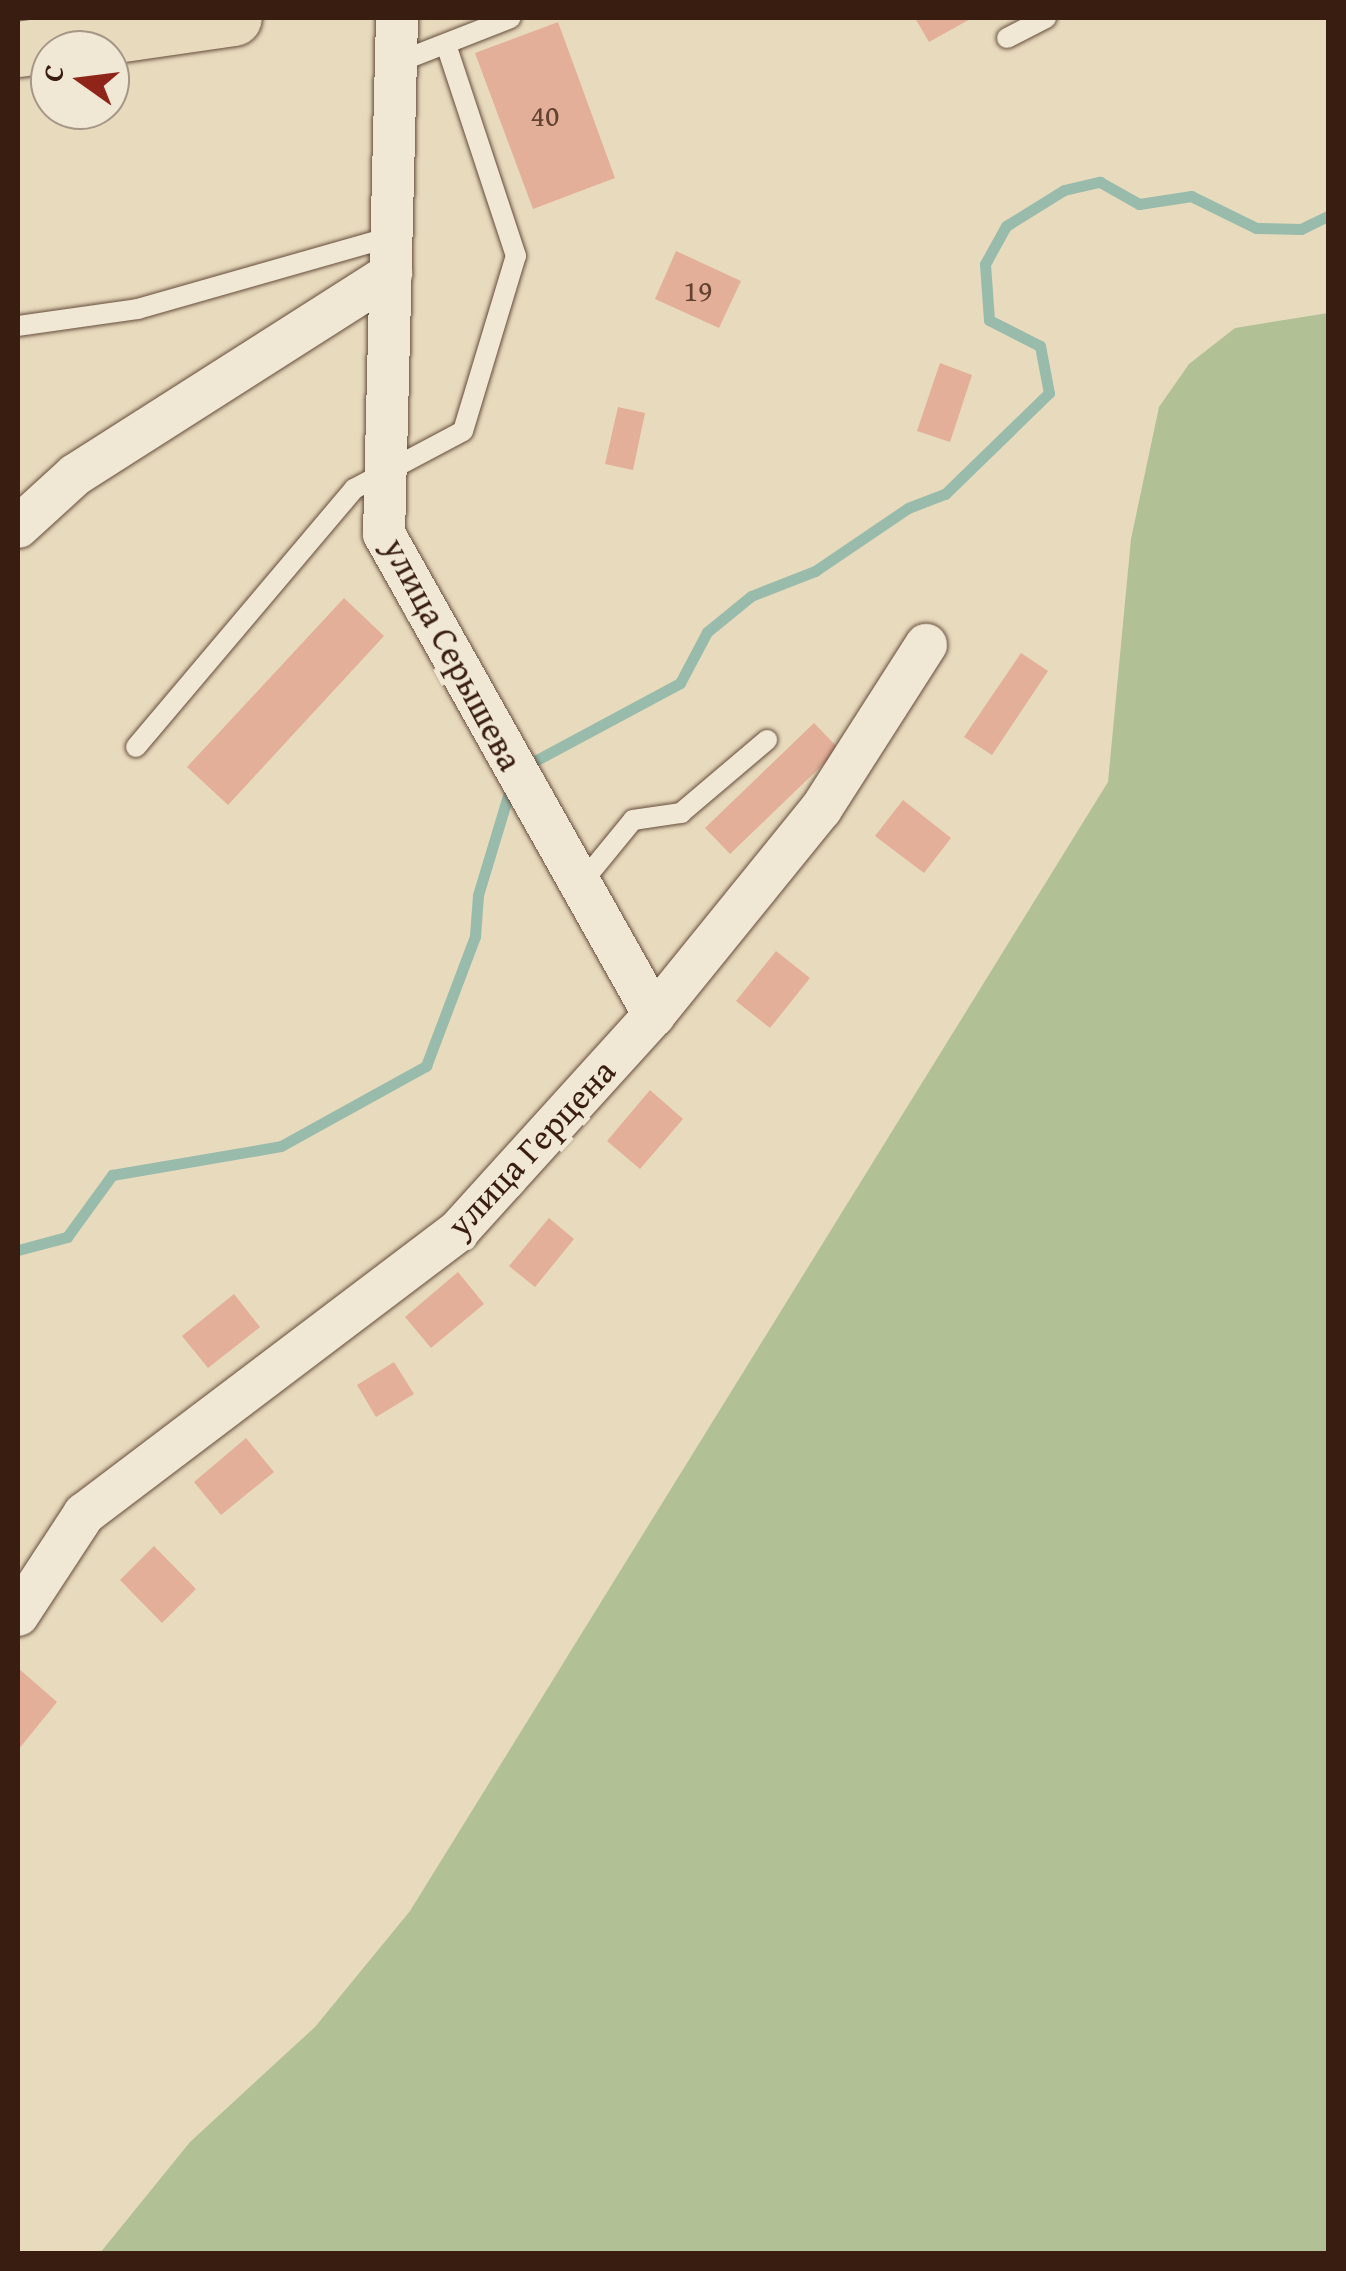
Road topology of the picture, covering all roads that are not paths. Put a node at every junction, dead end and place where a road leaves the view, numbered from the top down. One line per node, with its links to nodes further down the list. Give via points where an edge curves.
1 (234, 18): 7 (main road)
2 (398, 18): 8 (street, улица Серышева)
3 (511, 18): 6 (lane)
4 (1046, 18): 5 (lane)
5 (1007, 38)
6 (446, 44): 8 (lane); 11 (lane, via 516,256 462,431)
7 (18, 49)
8 (396, 63): 9 (street, улица Серышева)
9 (391, 255): 10 (lane, via 138,309); 11 (street, улица Серышева); 12 (street, via 75,475)
10 (18, 326)
11 (385, 472): 15 (lane, via 354,489); 16 (street, улица Серышева, via 384,534)
12 (18, 527)
13 (926, 645): 17 (street, улица Герцена, via 821,809)
14 (767, 740): 16 (lane, via 681,813 632,820)
15 (136, 747)
16 (579, 886): 17 (street, улица Серышева)
17 (654, 1016): 18 (street, улица Герцена, via 460,1230 84,1514)
18 (18, 1615)

